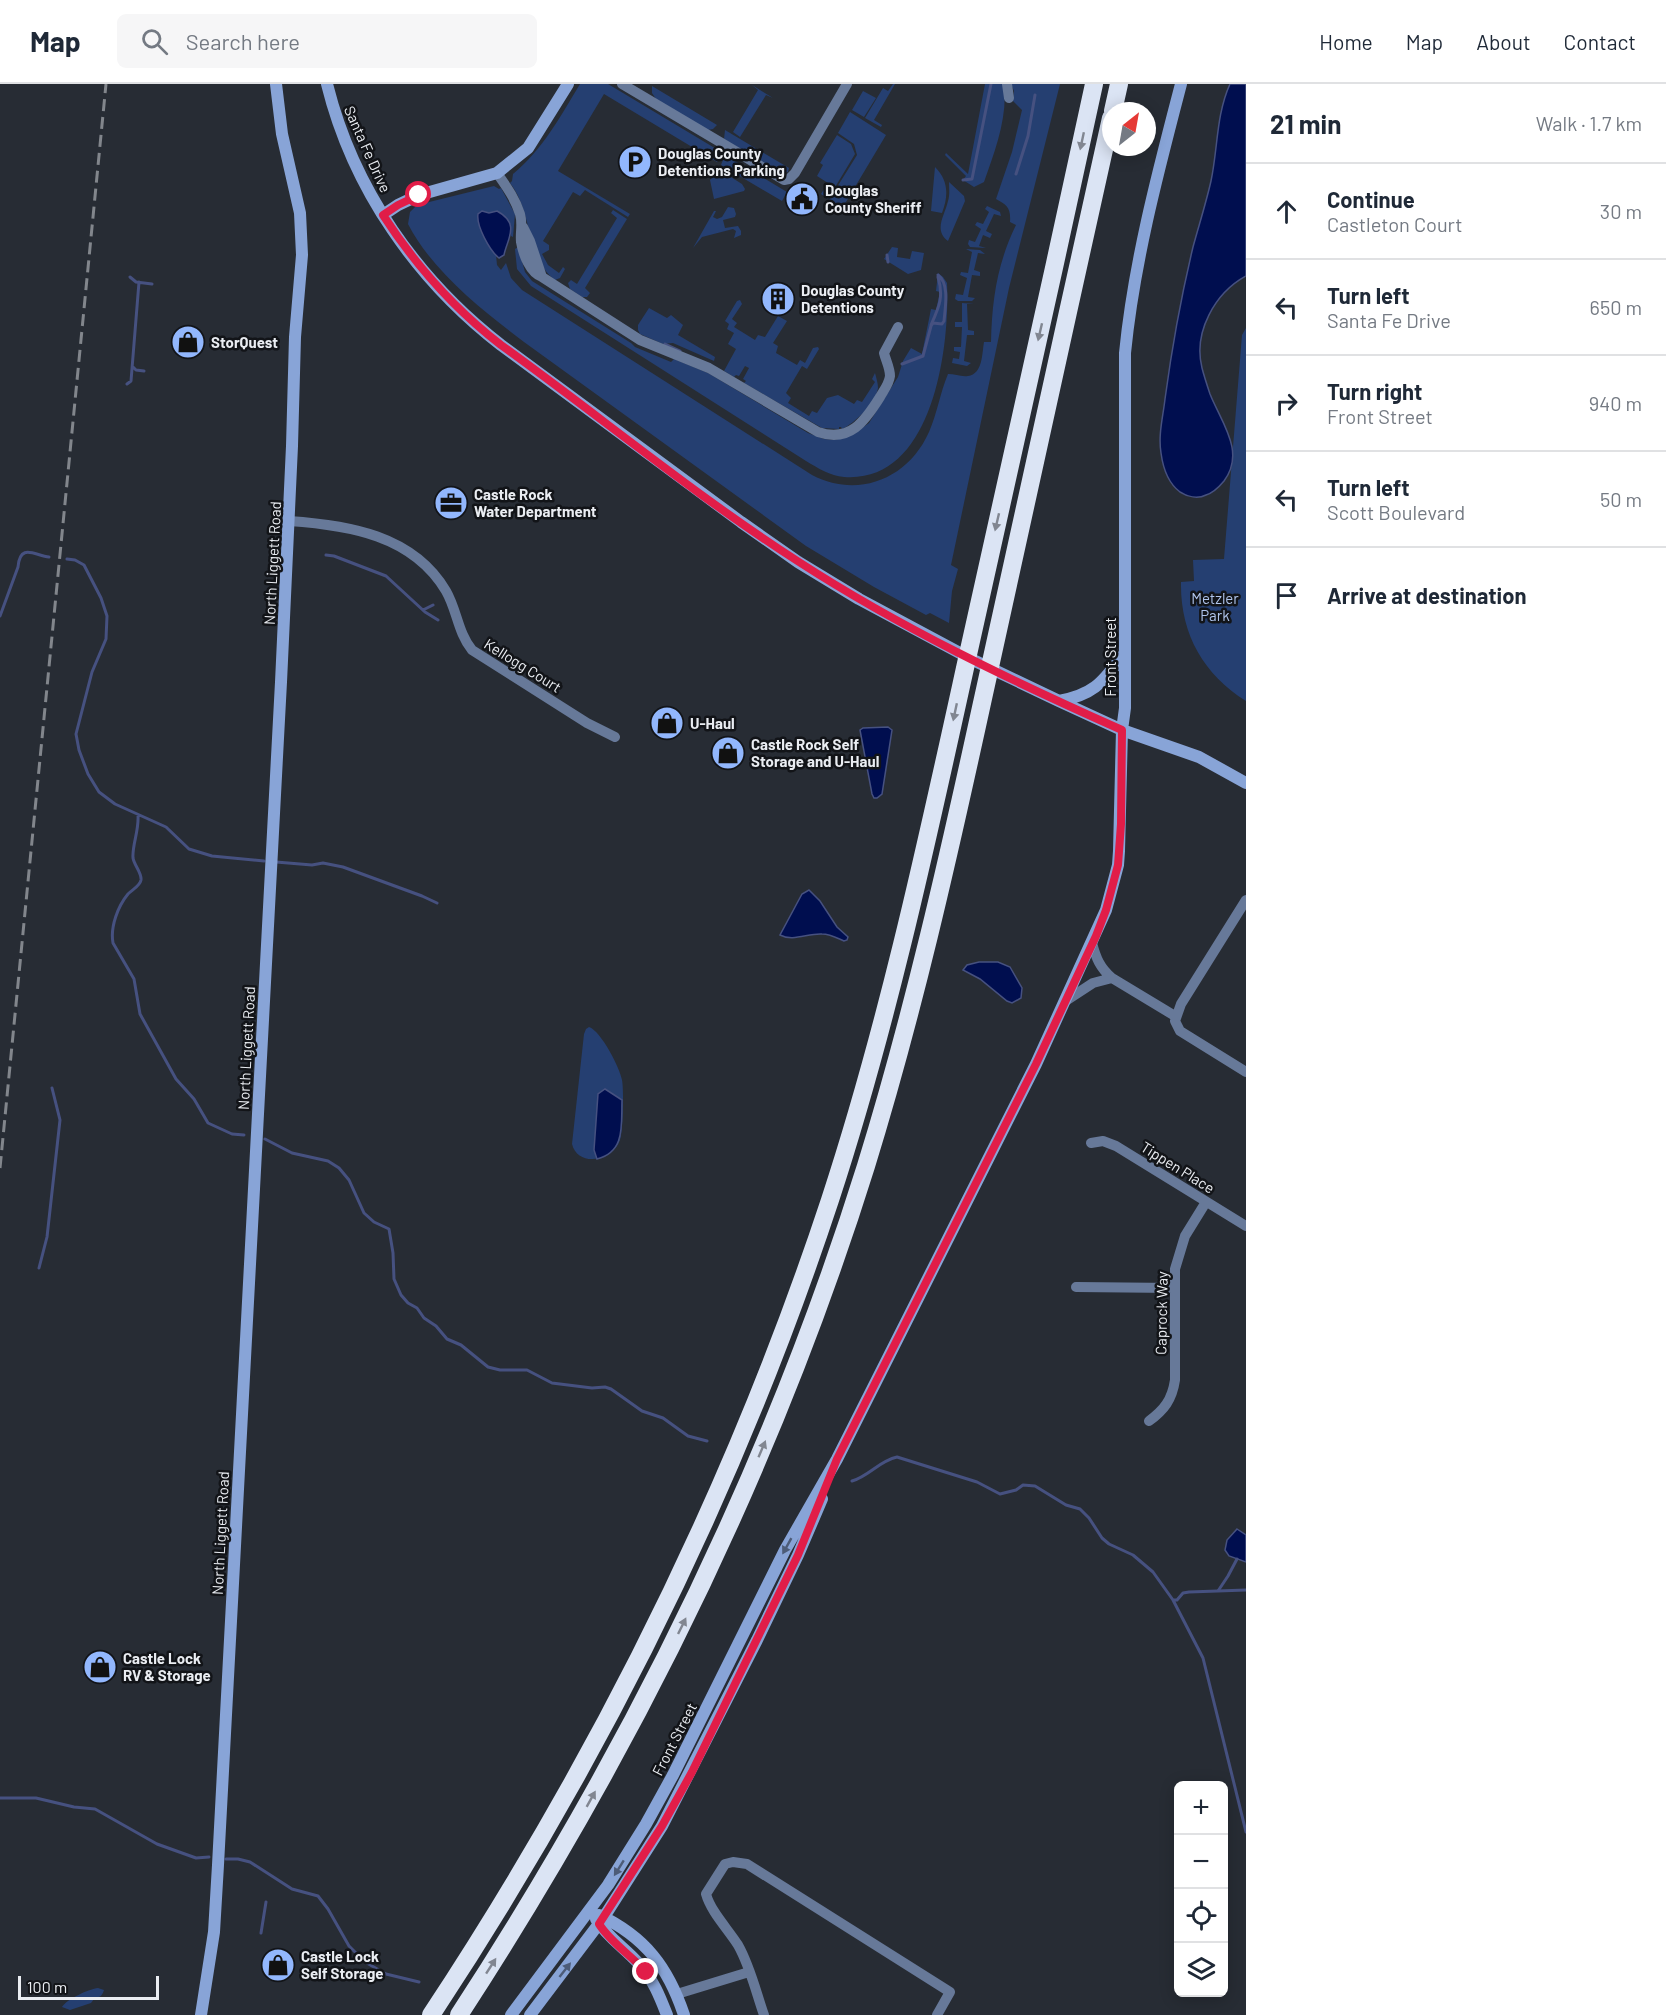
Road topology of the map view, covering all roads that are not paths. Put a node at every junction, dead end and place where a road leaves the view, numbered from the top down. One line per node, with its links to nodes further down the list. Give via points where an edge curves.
1 (276, 84): 16 (main road, North Liggett Road, via 302,232)
2 (327, 84): 14 (main road, Santa Fe Drive, via 347,145)
3 (568, 84): 13 (main road, via 528,148)
4 (622, 84): 5 (street, via 784,180 795,173)
5 (847, 84)
6 (1007, 84): 10 (street)
7 (1094, 84): 40 (highway, one-way to 40, via 894,979 814,1246 742,1435 649,1638 537,1847)
8 (1119, 84): 11 (highway)
9 (1181, 84): 17 (main road, Front Street, via 1138,263 1128,324 1124,376)
10 (1009, 98)
11 (1115, 102)
12 (1103, 156): 41 (highway, one-way to 12, via 575,1828 664,1662 775,1418 846,1227 891,1083 933,922)
13 (497, 173): 14 (main road, via 419,195); 15 (street, via 517,204 523,227 521,243 536,275 640,340 709,368 809,428 829,435 860,426 888,383 890,373 884,353)
14 (383, 215): 18 (main road, Santa Fe Drive, via 403,247 464,315 772,544 922,633)
15 (898, 327)
16 (289, 521): 20 (street, Kellogg Court, via 363,532 404,547 439,580 472,650); 39 (main road, North Liggett Road, via 218,1865 214,1932)
17 (1125, 652): 18 (main road, via 1093,690); 19 (main road, Front Street)
18 (1059, 701): 19 (main road, Santa Fe Drive)
19 (1122, 730): 21 (main road, Santa Fe Drive, via 1199,758); 23 (main road, Front Street, via 1118,865)
20 (615, 737)
21 (1246, 783)
22 (1246, 900): 26 (street)
23 (1092, 943): 24 (street, via 1097,960); 25 (main road, Front Street)
24 (1112, 978): 25 (street, via 1093,983); 26 (street)
25 (1067, 1000): 34 (main road, Front Street)
26 (1175, 1016): 27 (street, via 1180,1031)
27 (1246, 1072)
28 (1091, 1143): 29 (street, Tippen Place, via 1103,1141 1116,1146)
29 (1206, 1202): 30 (street, Tippen Place); 32 (street, Caprock Way, via 1182,1243)
30 (1246, 1226)
31 (1077, 1287): 32 (street)
32 (1175, 1288): 33 (street, Caprock Way, via 1173,1393 1168,1404)
33 (1149, 1421)
34 (837, 1459): 35 (main road, Front Street, one-way to 35, via 785,1550 660,1800); 36 (main road, Front Street, via 798,1555 692,1772)
35 (590, 1911): 36 (main road); 42 (main road, Front Street)
36 (602, 1921): 38 (main road, via 619,1925 646,1947 663,1966); 43 (main road, Front Street, one-way to 36); 44 (main road, via 610,1938 646,1972)
37 (749, 1972): 38 (street); 46 (street); 47 (street, via 740,1948 706,1894 725,1864 733,1862 747,1864 950,1992)
38 (677, 1994): 45 (main road)
39 (201, 2015)
40 (431, 2015)
41 (459, 2015)
42 (511, 2015)
43 (530, 2015)
44 (667, 2015)
45 (684, 2015)
46 (764, 2015)
47 (937, 2015)

